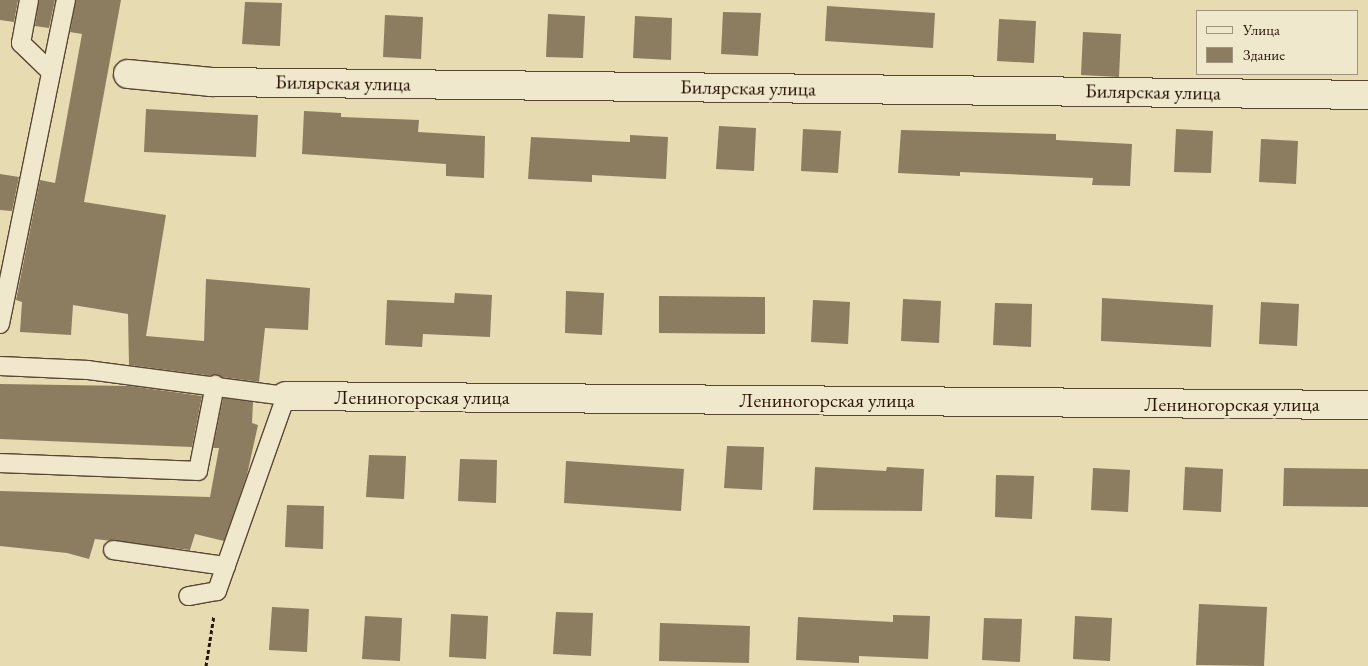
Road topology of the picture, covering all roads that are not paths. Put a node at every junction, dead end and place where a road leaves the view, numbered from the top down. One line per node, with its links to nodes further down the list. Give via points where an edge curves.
1 (29, 0): 3 (lane, via 21,44)
2 (66, 0): 3 (lane)
3 (52, 72): 6 (lane)
4 (128, 74): 5 (street, Билярская улица, via 211,82)
5 (1368, 95)
6 (0, 324)
7 (0, 366): 8 (lane, via 88,370)
8 (214, 385): 9 (lane); 11 (lane, via 198,471)
9 (286, 396): 10 (street, Лениногорская улица); 13 (lane)
10 (1368, 405)
11 (0, 462)
12 (113, 550): 13 (lane)
13 (226, 566): 14 (lane, via 218,591)
14 (188, 596)

